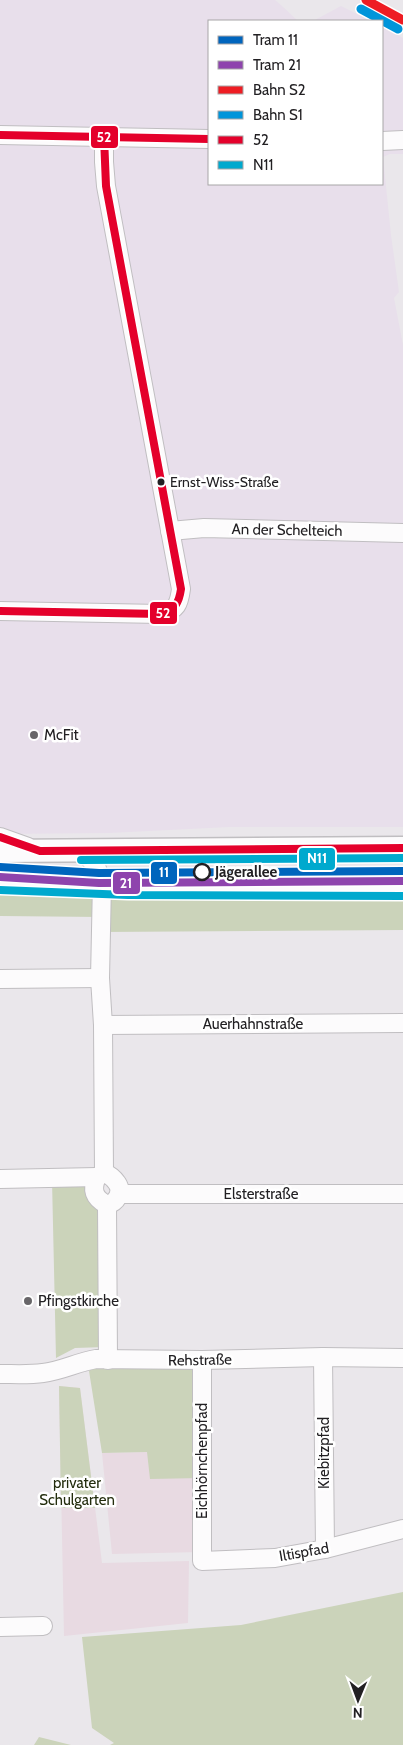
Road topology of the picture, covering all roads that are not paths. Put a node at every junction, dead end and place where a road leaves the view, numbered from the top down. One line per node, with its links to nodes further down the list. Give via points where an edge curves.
1 (0, 135): 2 (street)
2 (104, 137): 3 (street); 6 (street, via 106,186)
3 (208, 139)
4 (403, 140): 5 (street)
5 (383, 141)
6 (170, 531): 7 (street, An der Schelteich, via 204,528); 8 (street, via 181,589 179,602 169,612)
7 (403, 533)
8 (0, 611)
9 (0, 837): 13 (street)
10 (403, 848): 11 (main road)
11 (82, 850): 13 (main road); 15 (street, via 96,866)
12 (0, 851): 13 (main road)
13 (40, 851)
14 (0, 880): 15 (main road)
15 (102, 884): 16 (main road); 17 (street)
16 (403, 886)
17 (100, 978): 18 (street); 20 (street)
18 (0, 979)
19 (403, 1023): 20 (street, Auerhahnstraße)
20 (103, 1025): 21 (street)
21 (100, 1175): 22 (street); 24 (street, via 110,1175 117,1182)
22 (0, 1179)
23 (403, 1194): 24 (street, Elsterstraße)
24 (113, 1200): 27 (street)
25 (323, 1357): 26 (street, Rehstraße); 28 (street, Rehstraße); 31 (street, Kiebitzpfad)
26 (403, 1358)
27 (108, 1360): 28 (street, Rehstraße); 29 (street, Rehstraße, via 80,1362 44,1373)
28 (202, 1360): 32 (street, Eichhörnchenpfad)
29 (0, 1374)
30 (403, 1529): 31 (street, Iltispfad)
31 (325, 1549): 32 (street, Iltispfad, via 275,1558)
32 (202, 1561)
33 (0, 1626): 34 (street)
34 (43, 1626)

